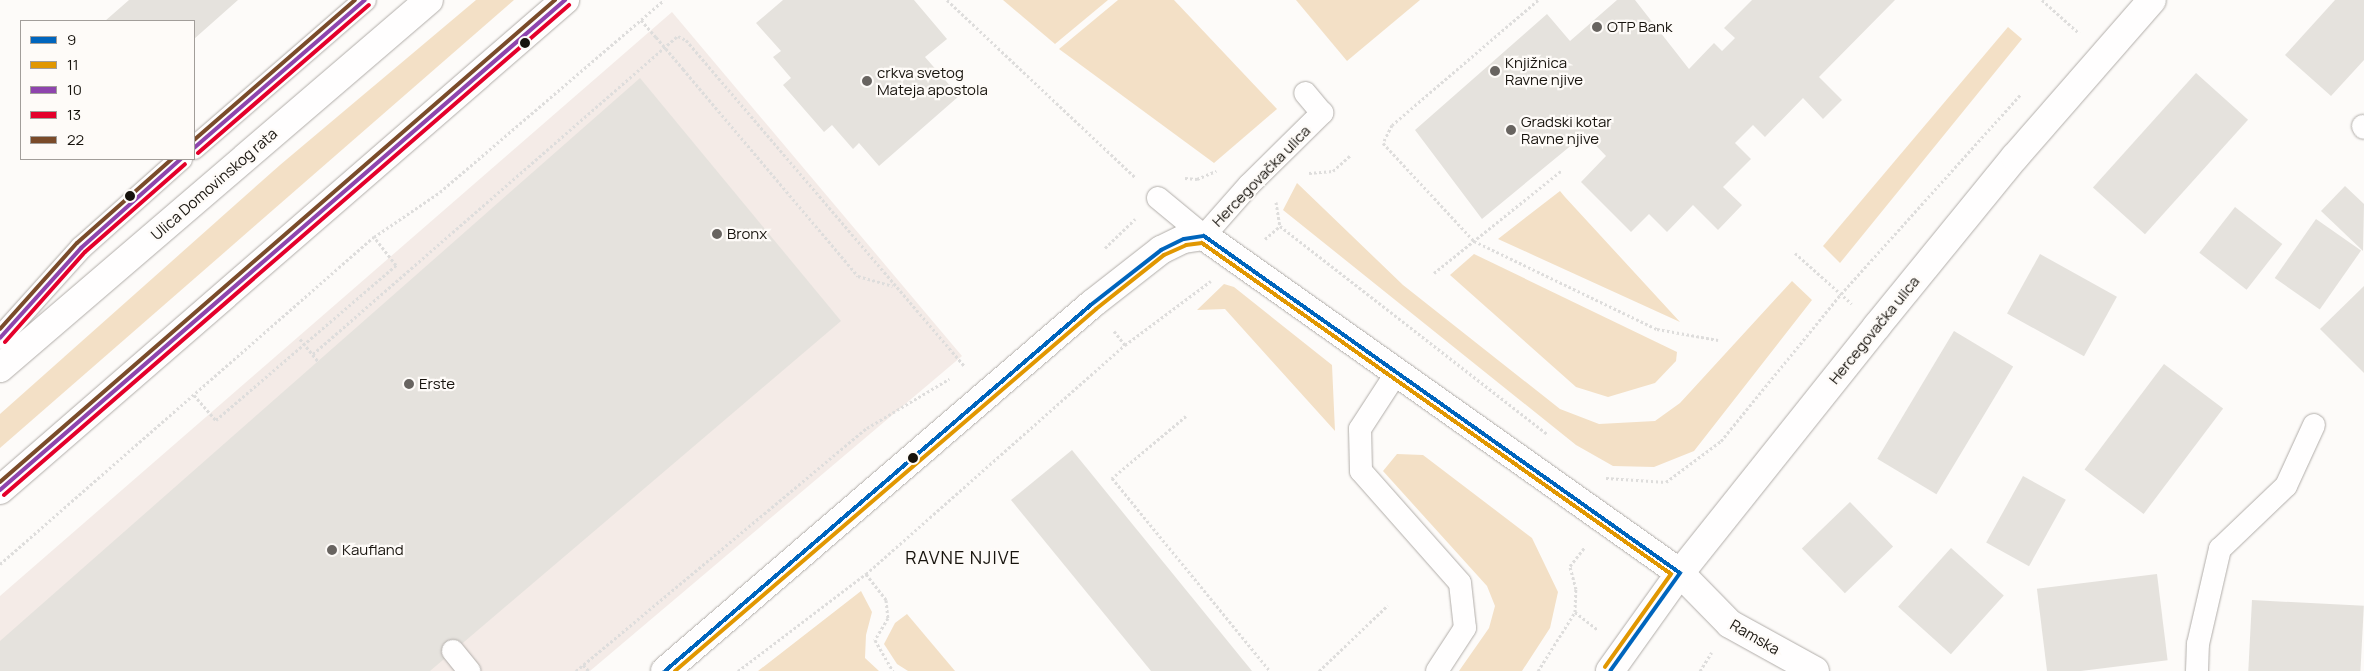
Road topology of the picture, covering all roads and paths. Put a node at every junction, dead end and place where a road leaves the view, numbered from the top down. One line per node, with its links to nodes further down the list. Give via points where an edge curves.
1 (365, 0): 16 (lane)
2 (429, 0): 44 (street, Ulica Domovinskog rata)
3 (565, 0): 53 (street)
4 (664, 0): 9 (path)
5 (947, 0): 22 (path)
6 (1538, 0): 28 (path, via 1392,125 1382,143)
7 (2042, 0): 11 (path)
8 (2152, 0): 13 (street, Hercegovačka ulica)
9 (642, 20): 27 (path, via 440,192); 33 (path, bridge, via 858,276)
10 (2085, 27): 11 (path)
11 (2079, 34): 12 (path); 13 (path)
12 (2072, 41)
13 (2103, 56): 35 (street, Hercegovačka ulica, via 2015,157)
14 (2026, 90): 34 (path, via 1959,159)
15 (1305, 93): 26 (lane, Hercegovačka ulica, via 1322,113 1249,185)
16 (195, 147)
17 (1351, 155): 21 (path, via 1333,171 1315,170)
18 (180, 160): 36 (lane, via 81,248)
19 (1219, 168): 24 (path, via 1198,179 1180,177)
20 (1561, 171): 28 (path)
21 (1300, 176)
22 (1139, 181)
23 (1282, 194): 25 (path)
24 (1158, 198): 26 (lane, Hercegovačka ulica); 29 (path)
25 (1276, 202)
26 (1204, 236): 31 (street, Ramska); 64 (street, via 1184,239 1161,250 1092,304)
27 (374, 237): 39 (path, via 396,265); 48 (path)
28 (1474, 241): 32 (path); 38 (path, via 1657,328)
29 (1099, 252)
30 (1795, 253): 34 (path)
31 (1240, 260): 46 (street, Ramska); 51 (path, via 1280,226); 57 (path, via 1125,345)
32 (1434, 274)
33 (895, 286): 40 (path, via 686,40 678,36); 43 (path)
34 (1841, 294): 35 (path); 52 (path, via 1721,441 1666,482)
35 (1877, 326): 56 (street, Hercegovačka ulica)
36 (0, 338)
37 (300, 339): 39 (path)
38 (1718, 340)
39 (304, 344): 40 (path); 48 (path, via 216,420)
40 (313, 354): 42 (path)
41 (972, 360): 43 (path)
42 (318, 361)
43 (964, 366): 45 (path)
44 (0, 368)
45 (959, 371)
46 (1397, 372): 54 (street, Ramska); 69 (lane, via 1360,429 1360,471 1460,583 1465,628)
47 (953, 375): 60 (path, via 867,428)
48 (194, 395): 55 (path)
49 (1186, 416): 67 (path, via 1112,478)
50 (2314, 425): 73 (lane, via 2286,486 2220,549 2198,644)
51 (1550, 436)
52 (1604, 478)
53 (0, 490)
54 (1606, 521): 56 (street, Ramska); 70 (path, via 1570,566 1576,589 1575,612)
55 (0, 564)
56 (1680, 573): 71 (street, Hercegovačka ulica); 72 (street, Ramska, via 1730,624)
57 (866, 574): 65 (path); 66 (path, via 886,600 888,618 875,640)
58 (1388, 605): 68 (path)
59 (453, 651): 61 (lane)
60 (583, 665): 62 (path); 63 (path)
61 (469, 671)
62 (576, 671)
63 (589, 671)
64 (666, 671)
65 (738, 671)
66 (893, 671)
67 (1270, 671)
68 (1319, 671)
69 (1437, 671)
70 (1538, 671)
71 (1610, 671)
72 (1815, 671)
73 (2197, 671)

